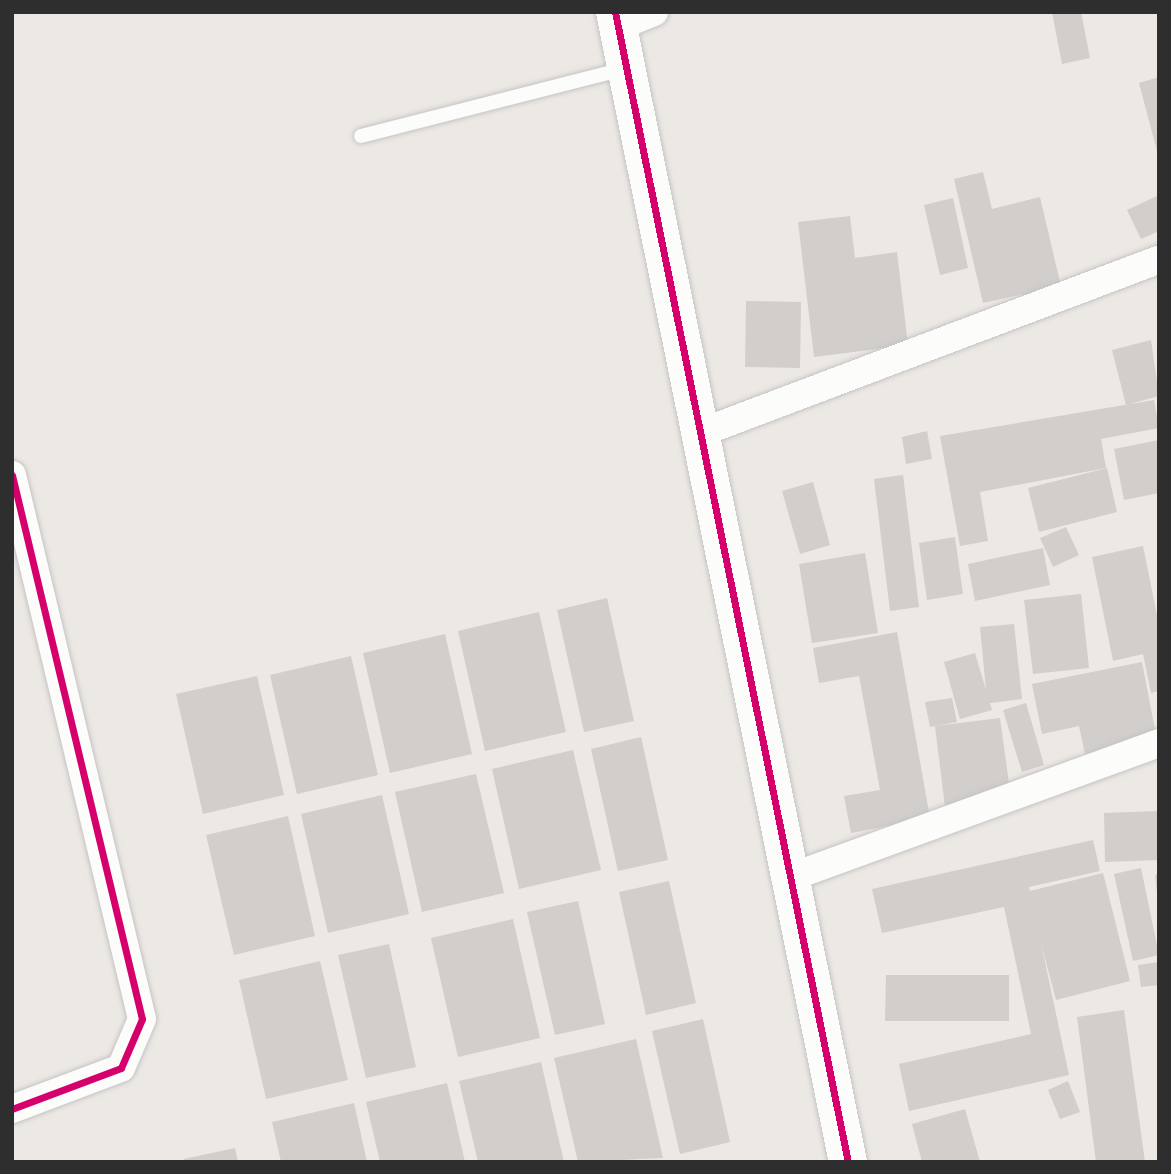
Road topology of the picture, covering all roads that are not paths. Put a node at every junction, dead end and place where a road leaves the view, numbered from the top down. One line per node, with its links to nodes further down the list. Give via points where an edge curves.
1 (654, 12): 2 (street)
2 (616, 20): 3 (street)
3 (629, 68): 4 (lane); 6 (street)
4 (361, 136)
5 (1159, 260): 6 (street)
6 (700, 433): 9 (street)
7 (12, 475): 10 (street, via 142,1019 121,1068)
8 (1159, 743): 9 (street)
9 (791, 877): 11 (street)
10 (12, 1109)
11 (848, 1162)

